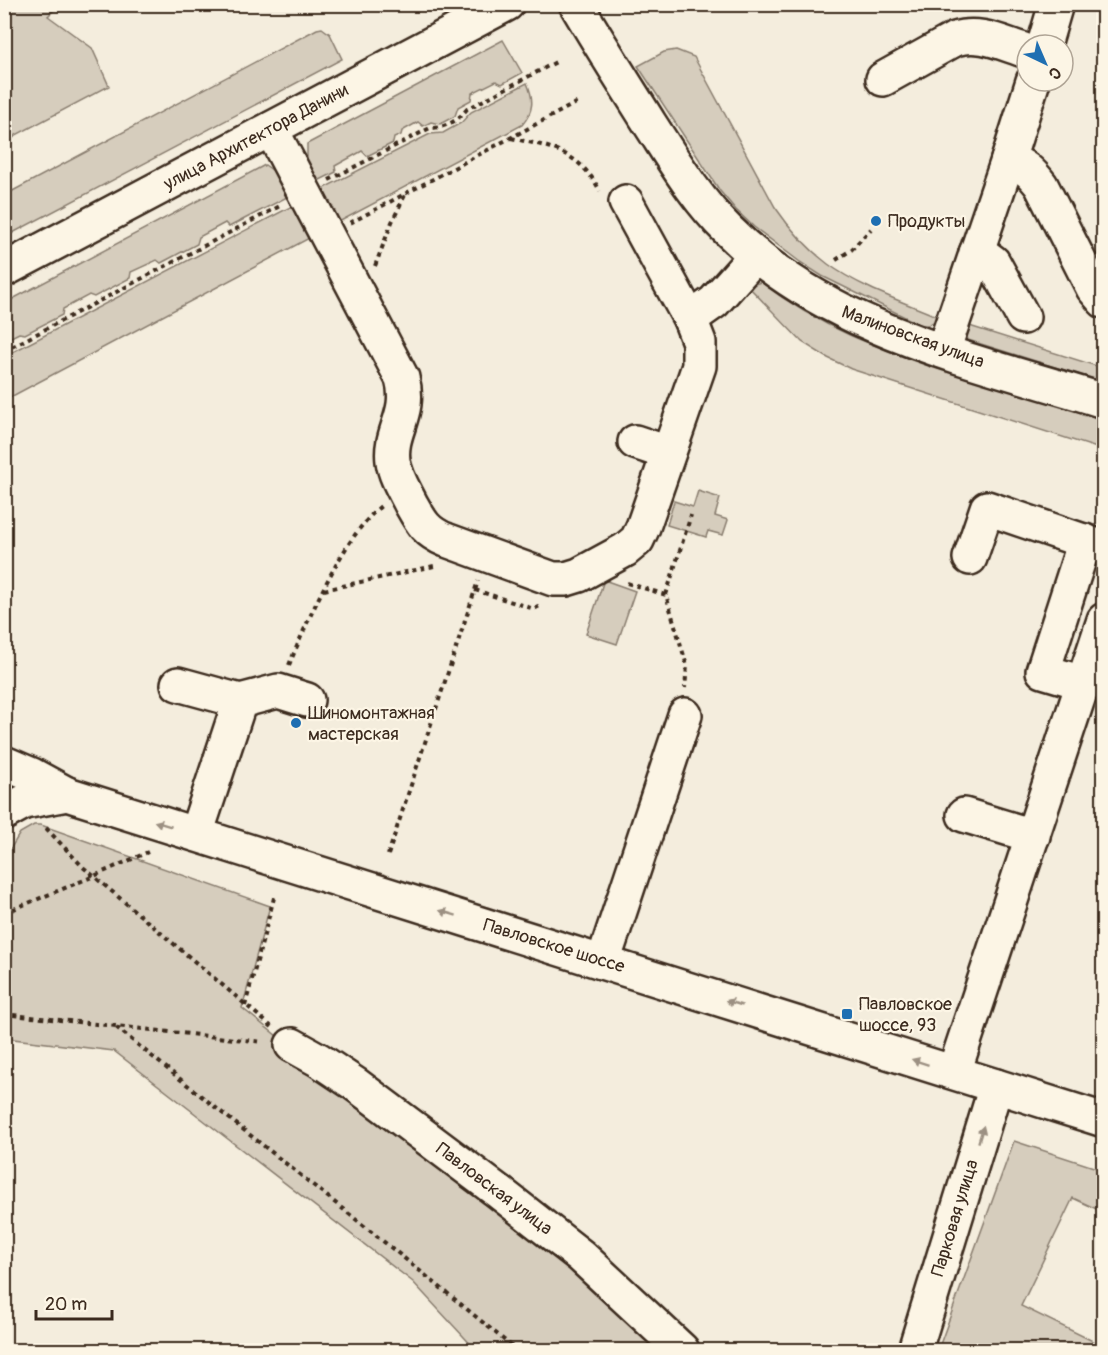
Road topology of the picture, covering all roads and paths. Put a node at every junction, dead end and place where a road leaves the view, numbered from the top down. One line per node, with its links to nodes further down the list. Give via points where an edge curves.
1 (507, 4): 12 (street, улица Архитектора Данини)
2 (576, 4): 22 (street, Малиновская улица, via 697,195 727,230)
3 (672, 4): 5 (path)
4 (1056, 4): 6 (street)
5 (663, 9)
6 (1048, 33)
7 (1015, 47): 9 (street, via 976,35 966,36)
8 (556, 62): 15 (path, via 467,109 459,119 441,128 430,128)
9 (883, 79)
10 (1029, 93): 14 (street)
11 (578, 102): 13 (path)
12 (271, 129): 20 (street); 24 (street, улица Архитектора Данини)
13 (511, 138): 16 (path); 17 (path, via 552,147 578,160)
14 (1008, 160): 21 (street); 26 (street, via 1031,172 1041,185 1093,288)
15 (319, 186)
16 (406, 193): 20 (path, via 340,228); 25 (path)
17 (614, 199): 28 (street)
18 (287, 202): 29 (path)
19 (871, 229): 23 (path)
20 (328, 239): 34 (street, via 402,378 405,407 392,459)
21 (976, 253): 27 (street, via 993,262); 30 (street)
22 (756, 255): 28 (street, via 714,302); 30 (street, Малиновская улица, via 845,313)
23 (836, 260)
24 (4, 270)
25 (373, 273)
26 (1104, 301)
27 (1023, 317)
28 (690, 319): 33 (street, via 699,342 699,366)
29 (4, 351)
30 (943, 351): 31 (street, Малиновская улица)
31 (1104, 401)
32 (635, 442): 33 (street)
33 (668, 453): 39 (street, via 637,540)
34 (403, 488): 37 (street, via 432,534); 40 (path, via 375,511 351,542)
35 (691, 515): 41 (path)
36 (1094, 544): 38 (street, via 987,508); 43 (street, via 1043,671)
37 (478, 552): 39 (street, via 553,579 579,575); 40 (path, via 455,562); 56 (path)
38 (970, 558)
39 (595, 566): 41 (path, via 607,576)
40 (323, 590): 45 (path, via 311,612)
41 (666, 595): 47 (path, via 687,666)
42 (1104, 620): 43 (street)
43 (1083, 683): 54 (street)
44 (178, 684): 46 (street)
45 (292, 695): 46 (street)
46 (240, 701): 53 (street)
47 (685, 715): 60 (street)
48 (4, 763): 49 (street)
49 (68, 794): 50 (street, Павловское шоссе, via 24,802); 53 (street, Павловское шоссе, one-way to 49)
50 (4, 813)
51 (964, 814): 54 (street)
52 (40, 821): 57 (path)
53 (196, 834): 60 (street, Павловское шоссе, one-way to 53)
54 (1033, 836): 64 (street)
55 (148, 852): 57 (path)
56 (388, 855)
57 (94, 876): 58 (path, via 245,1006); 59 (path)
58 (276, 894)
59 (4, 913)
60 (603, 962): 64 (street, Павловское шоссе, one-way to 60)
61 (4, 1014): 62 (path)
62 (116, 1027): 63 (path); 68 (path)
63 (292, 1046): 67 (street, Павловская улица, via 355,1084 581,1256)
64 (954, 1072): 65 (street, Павловское шоссе)
65 (996, 1086): 66 (street, Павловское шоссе); 69 (street, Парковая улица, one-way to 65)
66 (1104, 1120)
67 (672, 1348)
68 (516, 1350)
69 (915, 1350)

